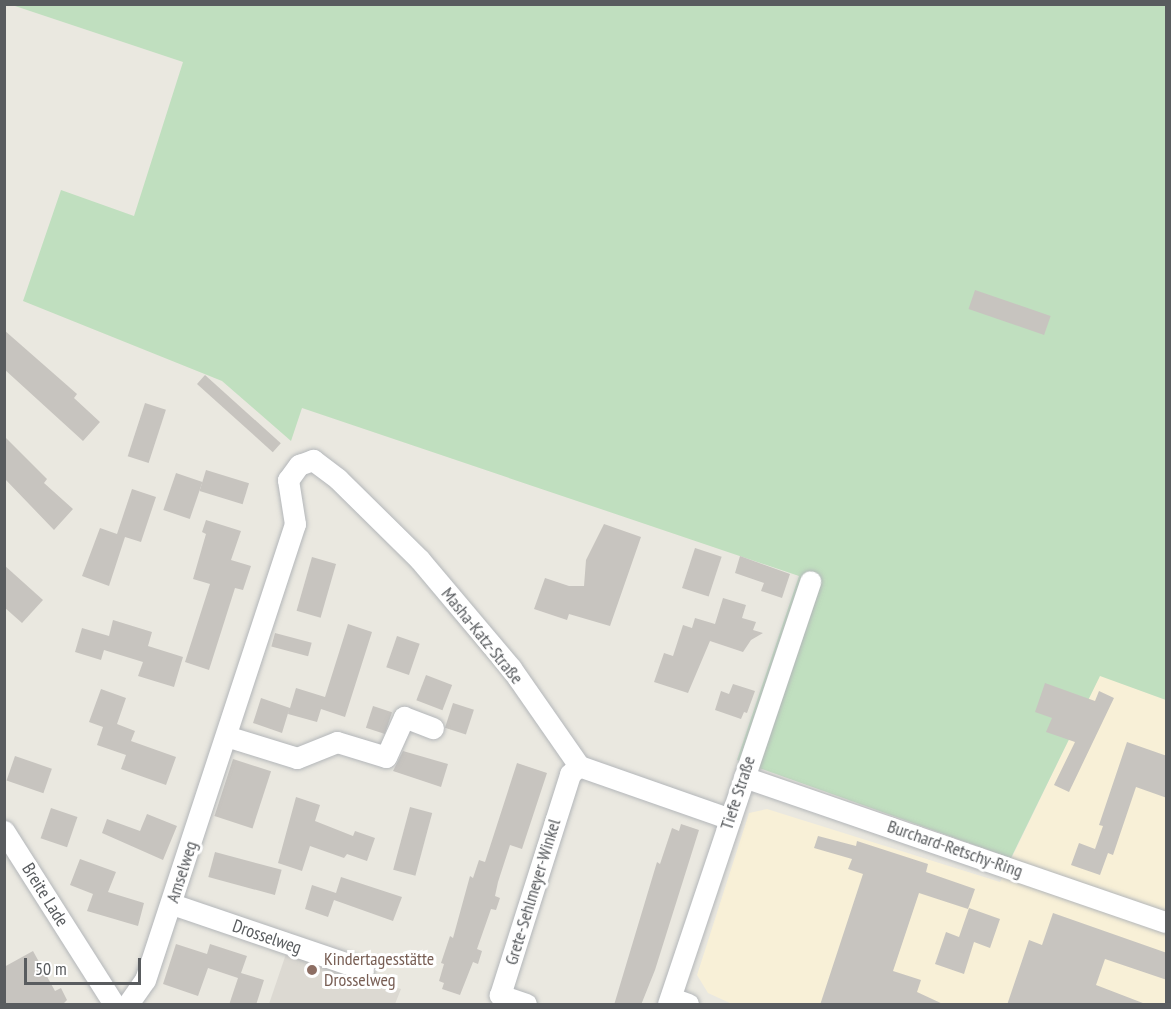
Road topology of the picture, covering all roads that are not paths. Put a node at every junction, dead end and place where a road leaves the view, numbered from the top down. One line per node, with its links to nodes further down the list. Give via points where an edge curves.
1 (295, 524): 4 (street, Amselweg); 5 (street, Masha-Katz-Straße, via 288,480 299,465 313,460 338,478 420,560 511,668)
2 (810, 581): 6 (street, Tiefe Straße)
3 (433, 728): 4 (street, via 404,717 386,757 337,741 297,758)
4 (226, 736): 9 (street, Amselweg)
5 (579, 766): 7 (street); 15 (street, Grete-Sehlmeyer-Winkel, via 570,774 500,995)
6 (744, 777): 7 (street, Tiefe Straße); 10 (street, Burchard-Retschy-Ring)
7 (730, 819): 12 (street, Tiefe Straße)
8 (8, 844): 13 (street, Breite Lade)
9 (172, 904): 11 (street, Drosselweg); 14 (street, Amselweg, via 145,980)
10 (1167, 922)
11 (363, 969)
12 (676, 1002)
13 (114, 1005)
14 (128, 1005)
15 (526, 1005)

